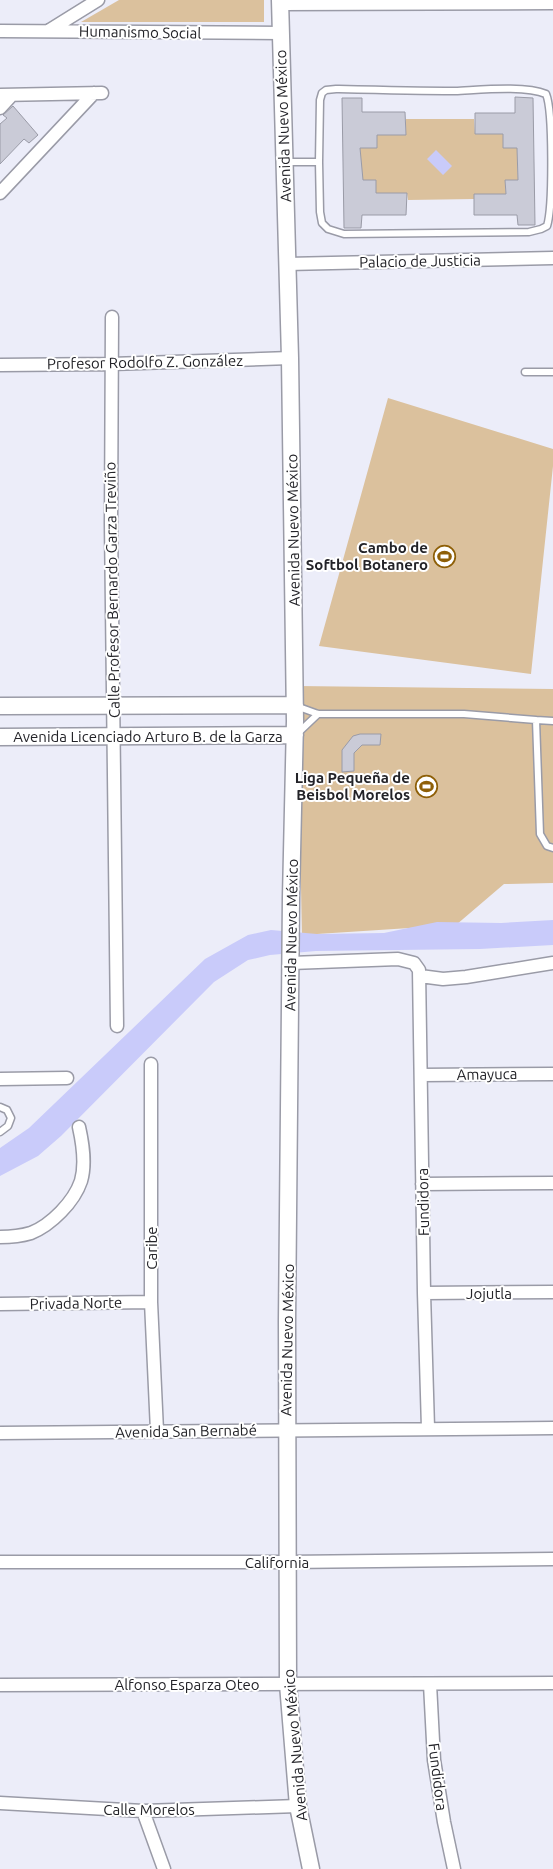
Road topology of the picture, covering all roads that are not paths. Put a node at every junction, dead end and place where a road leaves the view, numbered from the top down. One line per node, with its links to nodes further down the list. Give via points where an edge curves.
1 (98, 0): 5 (street)
2 (280, 2): 3 (street); 6 (street, Avenida Nuevo México)
3 (553, 3)
4 (0, 31): 5 (street, Humanismo Social)
5 (48, 31): 6 (street, Humanismo Social)
6 (281, 33): 9 (street, Avenida Nuevo México)
7 (6, 95): 8 (street); 11 (street, via 98,93)
8 (0, 108)
9 (284, 162): 10 (lane); 13 (street, Avenida Nuevo México)
10 (319, 162): 10 (lane, via 320,100 326,90 533,91 546,94 550,104 550,211 547,226 536,231 334,232 322,223)
11 (0, 193)
12 (553, 258): 13 (street, Palacio de Justicia)
13 (287, 264): 15 (street, Avenida Nuevo México)
14 (112, 317): 16 (street, Calle Profesor Bernardo Garza Treviño)
15 (290, 358): 16 (street, Profesor Rodolfo Z. González); 20 (street, Avenida Nuevo México)
16 (111, 364): 17 (street, Profesor Rodolfo Z. González); 22 (street, Calle Profesor Bernardo Garza Treviño)
17 (0, 365)
18 (525, 372): 19 (lane)
19 (553, 372)
20 (295, 705): 22 (street, Avenida Licenciado Arturo B. de la Garza); 23 (lane); 26 (street, Avenida Nuevo México)
21 (0, 706): 22 (street, Avenida Licenciado Arturo B. de la Garza)
22 (113, 706): 27 (street, Calle Profesor Bernardo Garza Treviño)
23 (318, 714): 24 (lane, via 464,714); 26 (lane)
24 (536, 720): 25 (lane); 29 (lane, via 540,834 547,846)
25 (553, 721)
26 (295, 735): 27 (street, Avenida Licenciado Arturo B. de la Garza); 30 (street, Avenida Nuevo México)
27 (114, 736): 28 (street, Avenida Licenciado Arturo B. de la Garza); 33 (street, Calle Profesor Bernardo Garza Treviño)
28 (0, 737)
29 (553, 848)
30 (290, 961): 32 (street, via 406,960 417,966); 51 (street, Avenida Nuevo México)
31 (553, 963): 32 (street, via 466,977)
32 (420, 976): 36 (street, Fundidora)
33 (117, 1026)
34 (151, 1064): 47 (street, Caribe)
35 (553, 1074): 36 (street, Amayuca)
36 (422, 1075): 43 (street, Fundidora)
37 (67, 1078): 38 (street)
38 (0, 1079)
39 (0, 1107): 41 (lane, via 7,1110 11,1118 8,1126)
40 (79, 1127): 44 (street, via 83,1170 72,1198 55,1217 36,1230 19,1236)
41 (0, 1132)
42 (553, 1183): 43 (street)
43 (422, 1184): 46 (street, Fundidora)
44 (0, 1237)
45 (553, 1292): 46 (street, Jojutla)
46 (424, 1293): 49 (street, Fundidora)
47 (151, 1302): 48 (street, Privada Norte); 52 (street, Caribe)
48 (0, 1304)
49 (428, 1428): 50 (street, Avenida San Bernabé); 51 (street, Avenida San Bernabé)
50 (553, 1428)
51 (286, 1430): 52 (street, Avenida San Bernabé); 56 (street, Avenida Nuevo México)
52 (157, 1431): 53 (street, Avenida San Bernabé)
53 (0, 1434)
54 (553, 1559): 56 (street, California)
55 (0, 1562): 56 (street, California)
56 (288, 1562): 58 (street, Avenida Nuevo México)
57 (553, 1683): 59 (street, Alfonso Esparza Oteo)
58 (288, 1684): 59 (street, Alfonso Esparza Oteo); 60 (street, Alfonso Esparza Oteo); 62 (street, Avenida Nuevo México)
59 (430, 1684): 66 (street, Fundidora, via 434,1760)
60 (0, 1685)
61 (0, 1803): 63 (street, Calle Morelos)
62 (298, 1806): 63 (street, Calle Morelos); 65 (street, Avenida Nuevo México)
63 (143, 1811): 64 (street)
64 (164, 1869)
65 (311, 1869)
66 (454, 1869)

